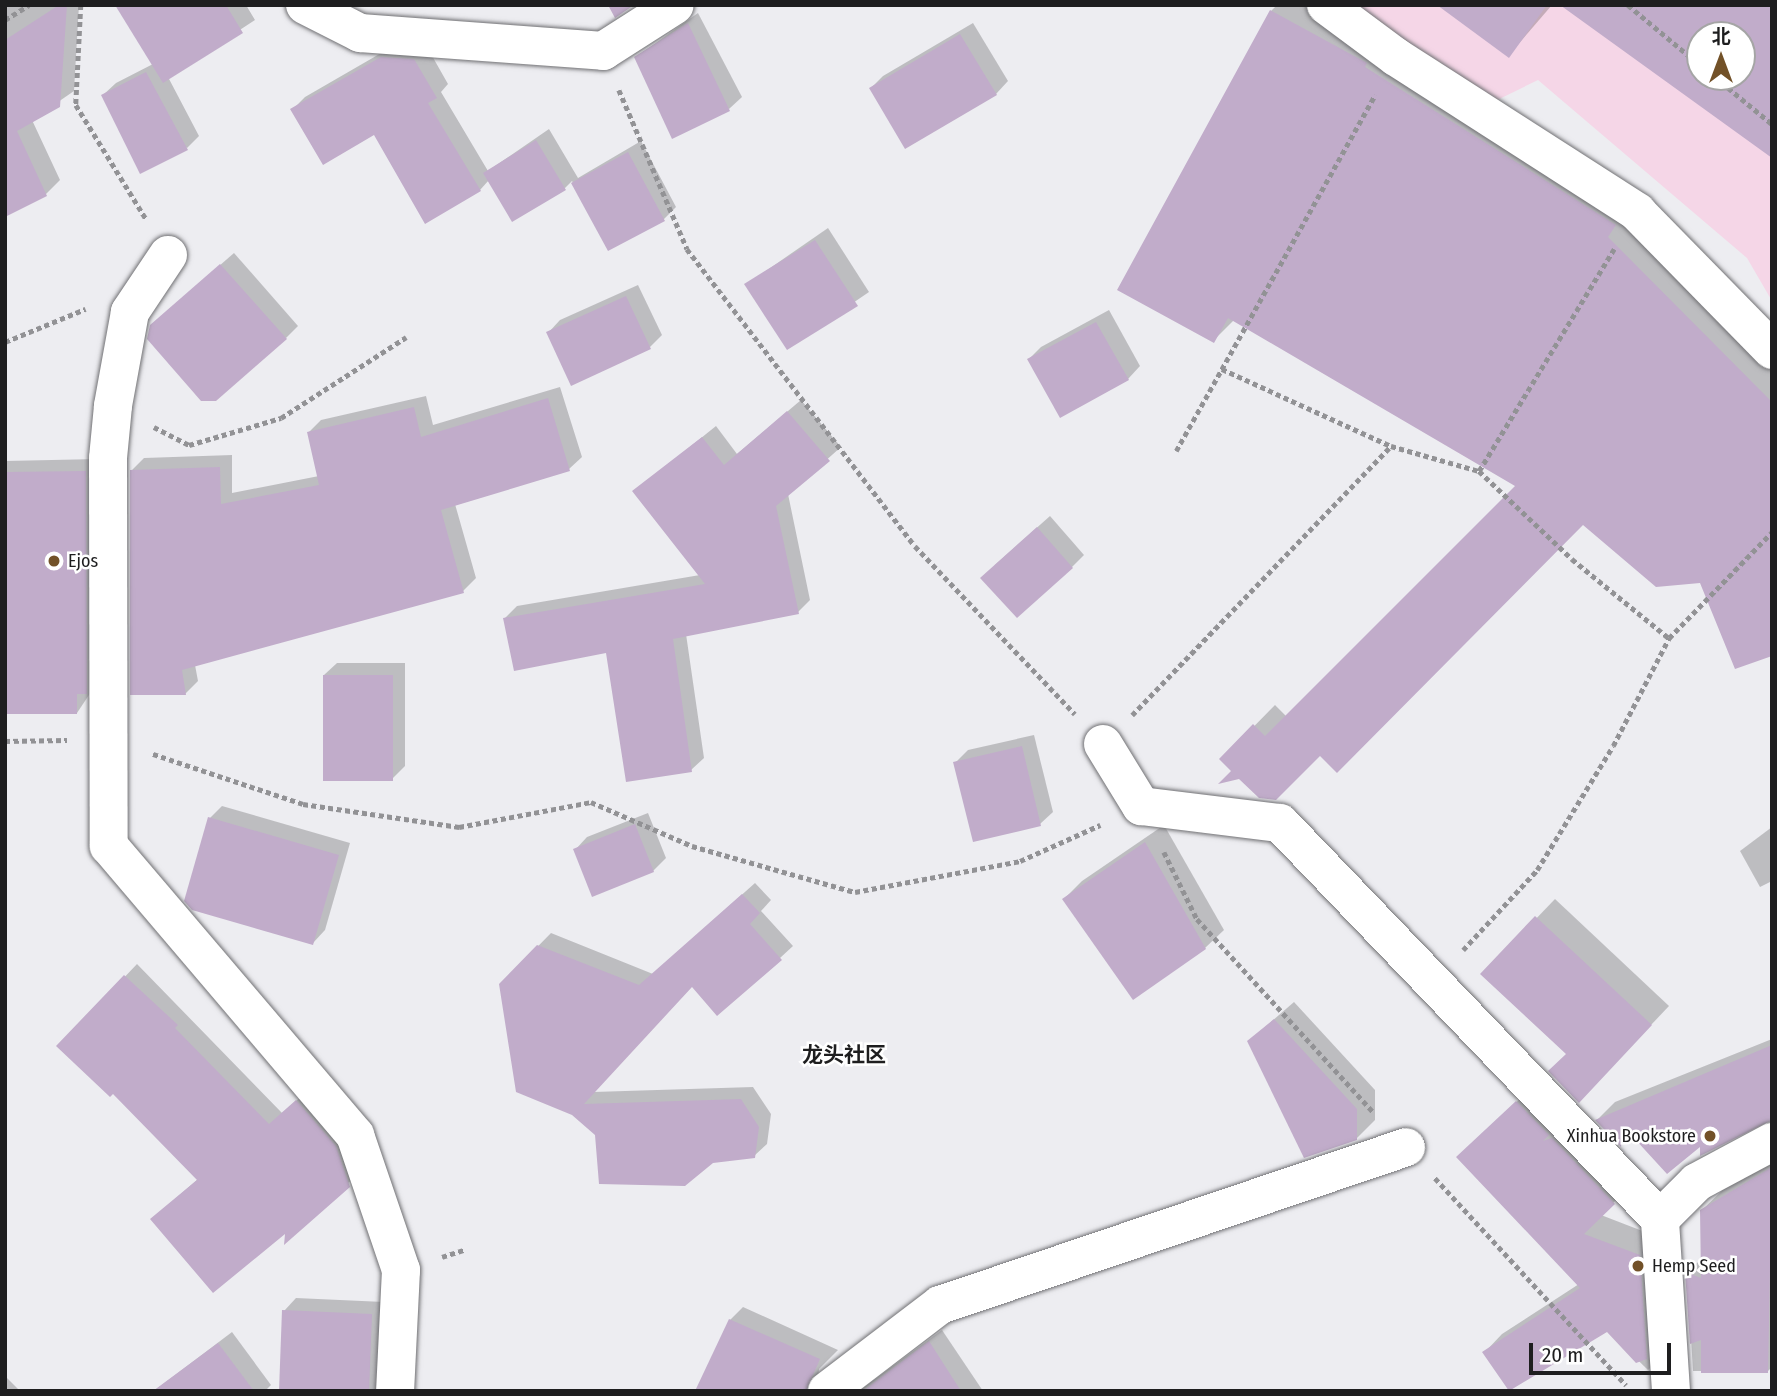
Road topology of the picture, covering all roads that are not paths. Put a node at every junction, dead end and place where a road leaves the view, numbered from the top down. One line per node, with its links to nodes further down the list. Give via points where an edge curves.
1 (305, 5): 2 (street, via 360,33 603,51)
2 (675, 5)
3 (1326, 5): 5 (street, via 1396,57 1637,212)
4 (168, 255): 10 (street, via 130,312 113,406 108,458 109,846 355,1135 401,1270)
5 (1772, 350)
6 (1103, 744): 9 (street, via 1141,806 1280,823)
7 (1772, 1142): 9 (street, via 1698,1182)
8 (1406, 1147): 11 (street, via 940,1305)
9 (1660, 1219): 12 (street)
10 (395, 1391)
11 (827, 1391)
12 (1671, 1391)

